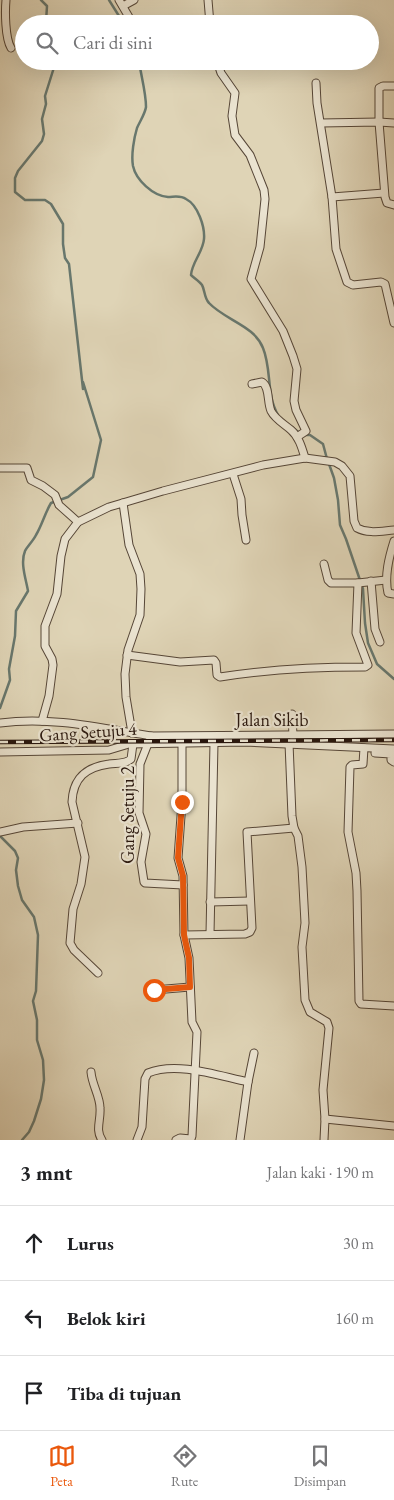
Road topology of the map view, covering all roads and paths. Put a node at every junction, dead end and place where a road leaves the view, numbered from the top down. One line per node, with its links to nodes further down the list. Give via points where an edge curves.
1 (6, 0): 7 (street)
2 (134, 0): 4 (street)
3 (208, 0): 6 (street)
4 (121, 3): 5 (street)
5 (128, 15)
6 (209, 15)
7 (11, 48)
8 (220, 70): 19 (street, via 235,93 232,116 235,135 250,155 264,190 260,247 251,279 283,331 293,356 297,369 294,401 305,428)
9 (316, 83): 13 (street)
10 (394, 86): 11 (street, via 379,88)
11 (379, 122): 12 (street); 13 (street); 14 (street)
12 (394, 123)
13 (321, 124): 15 (street)
14 (384, 192): 15 (street); 16 (street, via 387,203)
15 (332, 197): 17 (street, via 336,249 347,282 353,285 385,284)
16 (394, 205)
17 (394, 323)
18 (252, 384): 19 (street, via 264,383 274,416)
19 (300, 435): 20 (street)
20 (305, 458): 22 (street); 25 (street, via 335,462 347,470 357,528 370,532)
21 (0, 468): 24 (street, via 27,468 31,480 55,495 59,505)
22 (233, 474): 23 (street); 26 (street, via 241,499)
23 (123, 503): 24 (street); 34 (street, via 129,545 140,574 141,589 140,615)
24 (78, 522): 36 (street, via 65,539 57,594 45,626 45,646 53,666)
25 (394, 530)
26 (246, 540)
27 (394, 541): 29 (street)
28 (324, 564): 31 (street, via 329,582)
29 (386, 580): 30 (street); 32 (street, via 388,593)
30 (369, 581): 31 (street); 33 (street, via 374,629)
31 (358, 583): 34 (street, via 356,633 368,665 365,667 284,669 220,677 214,660 180,662)
32 (394, 594)
33 (380, 642)
34 (126, 655): 38 (street, via 126,697)
35 (292, 714): 40 (street)
36 (42, 721): 37 (street); 38 (street, via 79,723)
37 (0, 722)
38 (132, 733): 41 (street)
39 (394, 734): 40 (street, Jalan Sikib)
40 (293, 736): 41 (street, Jalan Sikib)
41 (150, 740): 43 (street, Gang Setuju 4); 44 (street); 54 (street, Gang Setuju 2, via 140,764 139,813 146,834 141,862 144,882)
42 (289, 743): 45 (street); 46 (street); 52 (street)
43 (133, 744): 48 (street, Gang Setuju 4, via 108,750); 51 (street, via 128,761 84,771 72,794)
44 (182, 744): 45 (street); 54 (street, via 178,850)
45 (214, 744): 55 (street)
46 (364, 748): 47 (street); 62 (street, via 363,764 350,766 348,832 356,873 359,1001 361,1004)
47 (394, 749)
48 (0, 752)
49 (375, 754): 50 (street, via 391,754)
50 (394, 762)
51 (78, 823): 53 (street); 59 (street, via 85,857 73,909 70,943)
52 (294, 828): 56 (street, via 247,832); 67 (street, via 302,867 305,1000 310,1012 327,1022 329,1028 323,1090)
53 (0, 832)
54 (183, 885): 58 (street)
55 (210, 902): 56 (street); 57 (street)
56 (250, 902): 57 (street, via 250,932)
57 (210, 934): 58 (street)
58 (184, 935): 60 (street)
59 (98, 973)
60 (190, 987): 61 (street); 64 (street, via 192,1022 197,1032)
61 (154, 990)
62 (394, 1006)
63 (254, 1053): 66 (street)
64 (196, 1070): 66 (street); 70 (street, via 163,1070 146,1076 142,1126); 71 (street, via 192,1136)
65 (92, 1072): 69 (street, via 100,1105 97,1132)
66 (248, 1082): 72 (street)
67 (325, 1119): 68 (street); 73 (street)
68 (394, 1126)
69 (102, 1140)
70 (137, 1140)
71 (176, 1140)
72 (240, 1140)
73 (324, 1140)

